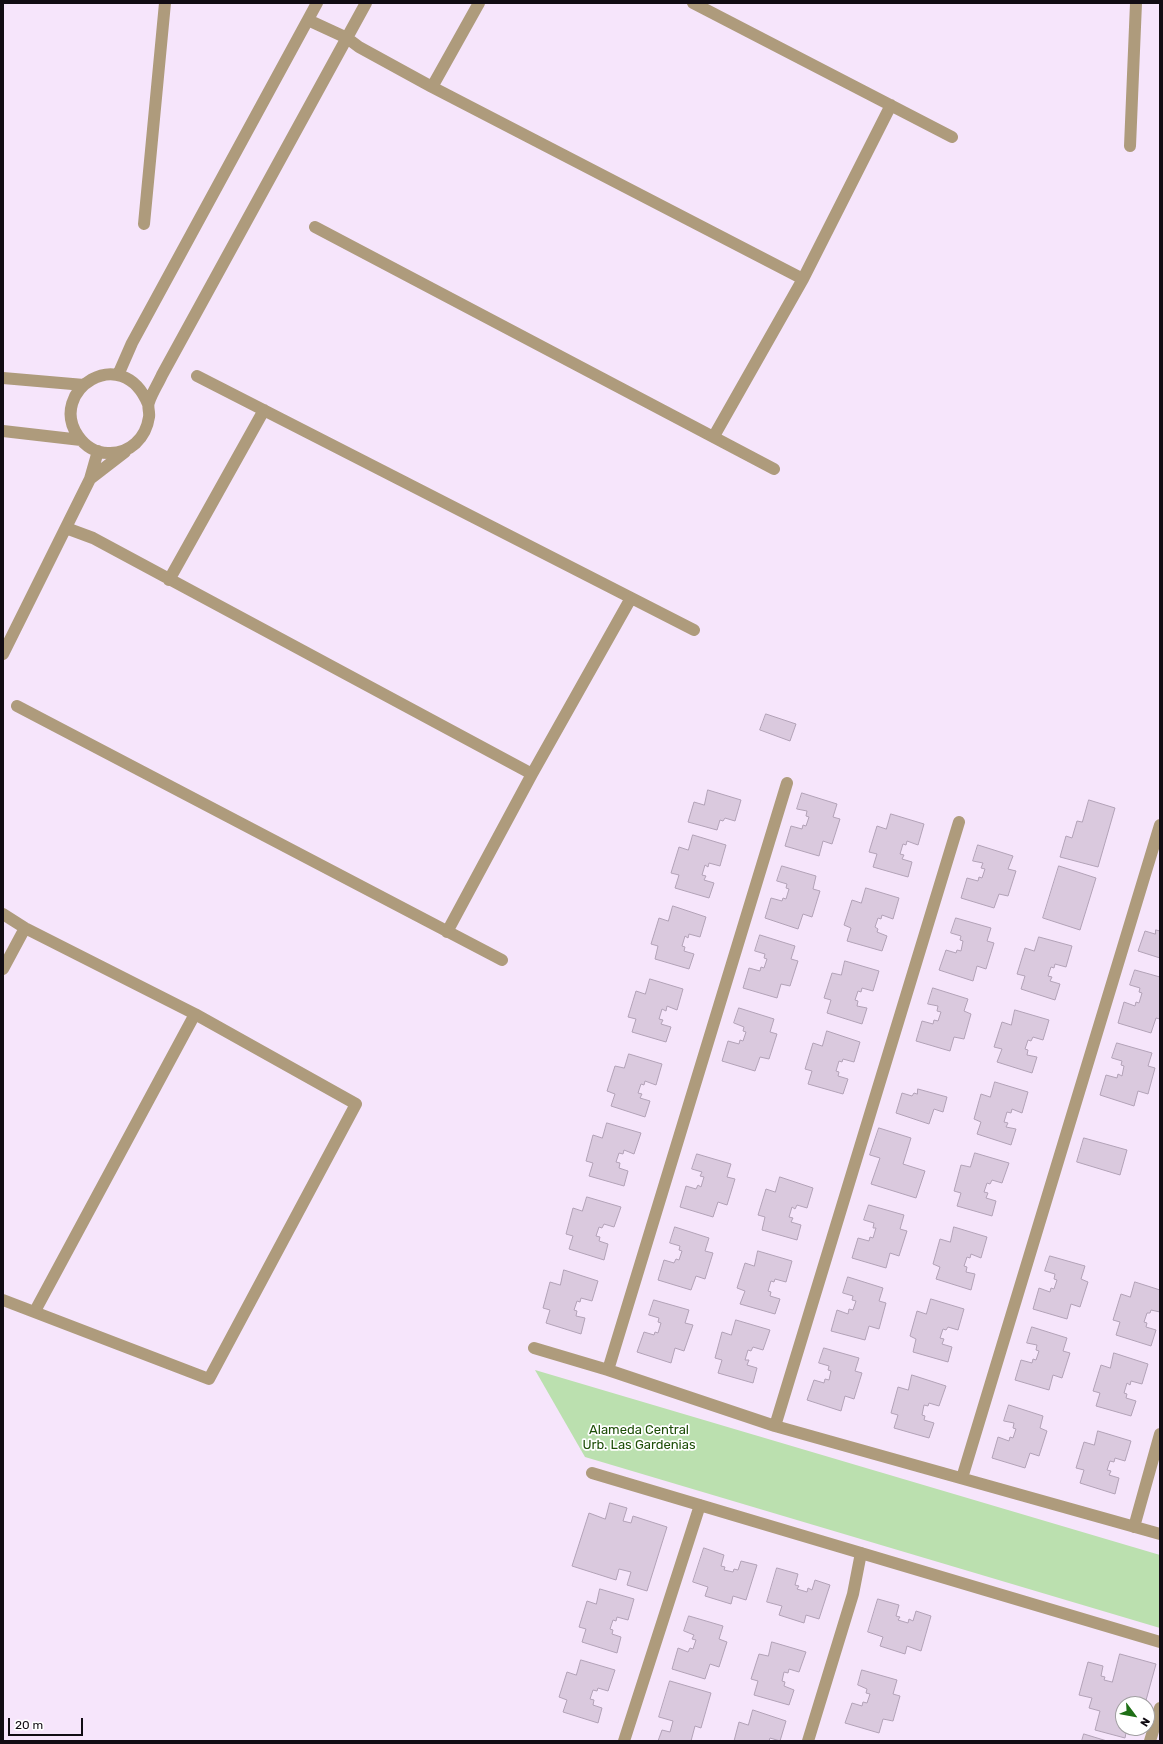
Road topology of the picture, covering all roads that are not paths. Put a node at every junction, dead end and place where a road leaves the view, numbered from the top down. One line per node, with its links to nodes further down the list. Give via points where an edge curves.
1 (165, 3): 13 (street)
2 (317, 3): 7 (street)
3 (366, 3): 8 (street)
4 (479, 3): 9 (street)
5 (693, 3): 10 (street)
6 (1136, 3): 12 (street)
7 (308, 20): 8 (street); 16 (street, via 132,343)
8 (347, 38): 9 (street); 20 (street)
9 (432, 87): 15 (street)
10 (891, 105): 11 (street); 15 (street)
11 (952, 137)
12 (1130, 146)
13 (144, 224)
14 (315, 227): 23 (street)
15 (803, 279): 23 (street)
16 (118, 375): 19 (street, via 100,376); 20 (street, via 137,385)
17 (197, 376): 21 (street)
18 (3, 378): 19 (street)
19 (84, 385): 24 (street, via 77,393 71,412 75,432)
20 (148, 404): 25 (street, via 148,425)
21 (264, 410): 30 (street); 31 (street)
22 (3, 432): 24 (street)
23 (714, 436): 27 (street)
24 (81, 440): 26 (street, via 88,447)
25 (137, 443): 26 (street, via 118,453); 28 (street)
26 (98, 451): 28 (street)
27 (774, 469)
28 (90, 479): 29 (street)
29 (66, 528): 30 (street, via 93,538); 33 (street)
30 (169, 580): 35 (street)
31 (631, 598): 32 (street); 35 (street)
32 (694, 630)
33 (3, 654)
34 (17, 706): 41 (street)
35 (532, 774): 41 (street)
36 (787, 783): 48 (street)
37 (959, 822): 49 (street)
38 (1160, 825): 52 (street)
39 (3, 914): 40 (street)
40 (24, 928): 43 (street); 44 (street)
41 (447, 932): 42 (street)
42 (502, 960)
43 (3, 969)
44 (195, 1014): 46 (street); 46 (street, via 356,1104 209,1379)
45 (3, 1300): 46 (street)
46 (35, 1311)
47 (534, 1348): 48 (street)
48 (608, 1370): 49 (street)
49 (775, 1426): 52 (street)
50 (1160, 1434): 54 (street)
51 (592, 1473): 53 (street)
52 (962, 1478): 54 (street)
53 (700, 1505): 56 (street); 59 (street)
54 (1134, 1527): 55 (street)
55 (1160, 1534)
56 (861, 1553): 57 (street); 60 (street, via 853,1594)
57 (1160, 1642)
58 (1160, 1708): 61 (street)
59 (624, 1741)
60 (808, 1741)
61 (1150, 1741)

